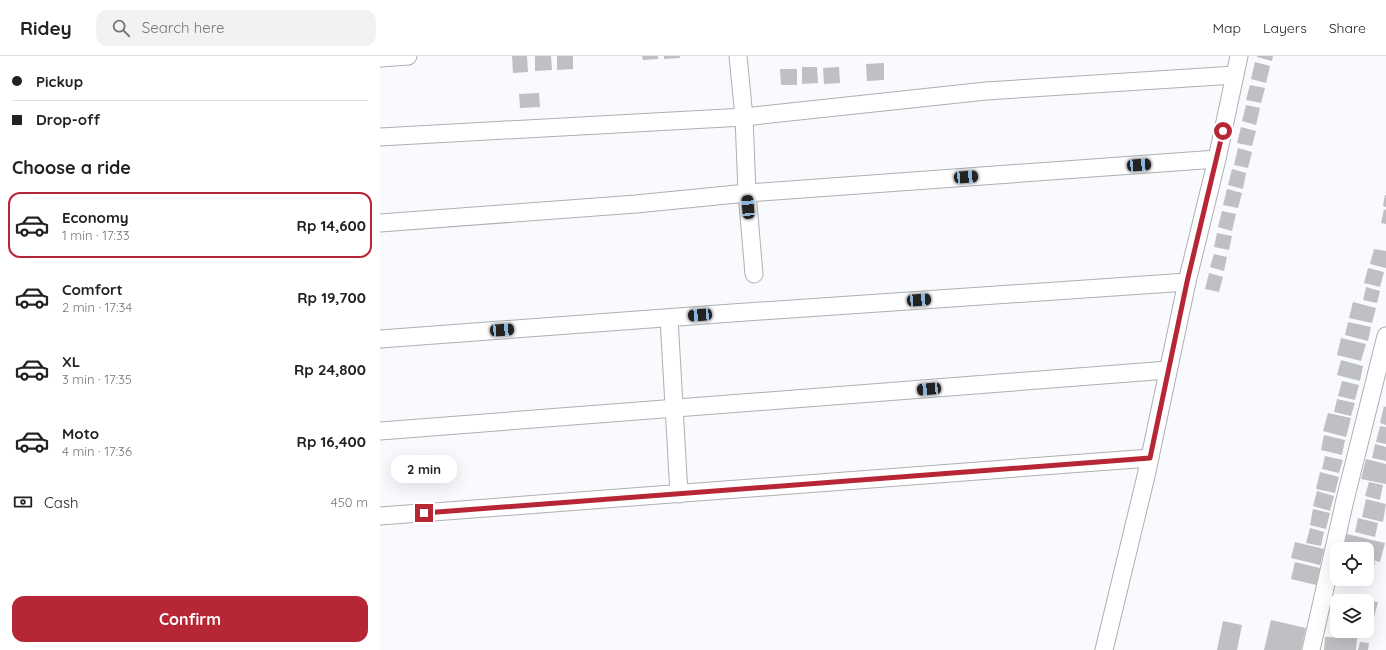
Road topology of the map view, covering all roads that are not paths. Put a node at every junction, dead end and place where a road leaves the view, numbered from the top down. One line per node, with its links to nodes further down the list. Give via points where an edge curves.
1 (408, 56): 4 (street)
2 (738, 56): 6 (street)
3 (1239, 56): 5 (street)
4 (380, 58)
5 (1235, 75): 6 (street, via 986,91); 8 (street)
6 (744, 117): 7 (street); 9 (street)
7 (380, 137)
8 (1217, 159): 9 (street); 12 (street)
9 (747, 193): 10 (street); 11 (street)
10 (380, 223)
11 (754, 274)
12 (1187, 282): 13 (street); 16 (street)
13 (669, 318): 15 (street); 17 (street)
14 (1386, 336): 23 (street)
15 (380, 339)
16 (1168, 370): 17 (street); 19 (street)
17 (674, 409): 18 (street); 20 (street)
18 (380, 431)
19 (1150, 458): 20 (street); 22 (street)
20 (679, 494): 21 (street)
21 (380, 516)
22 (1104, 650)
23 (1311, 650)

